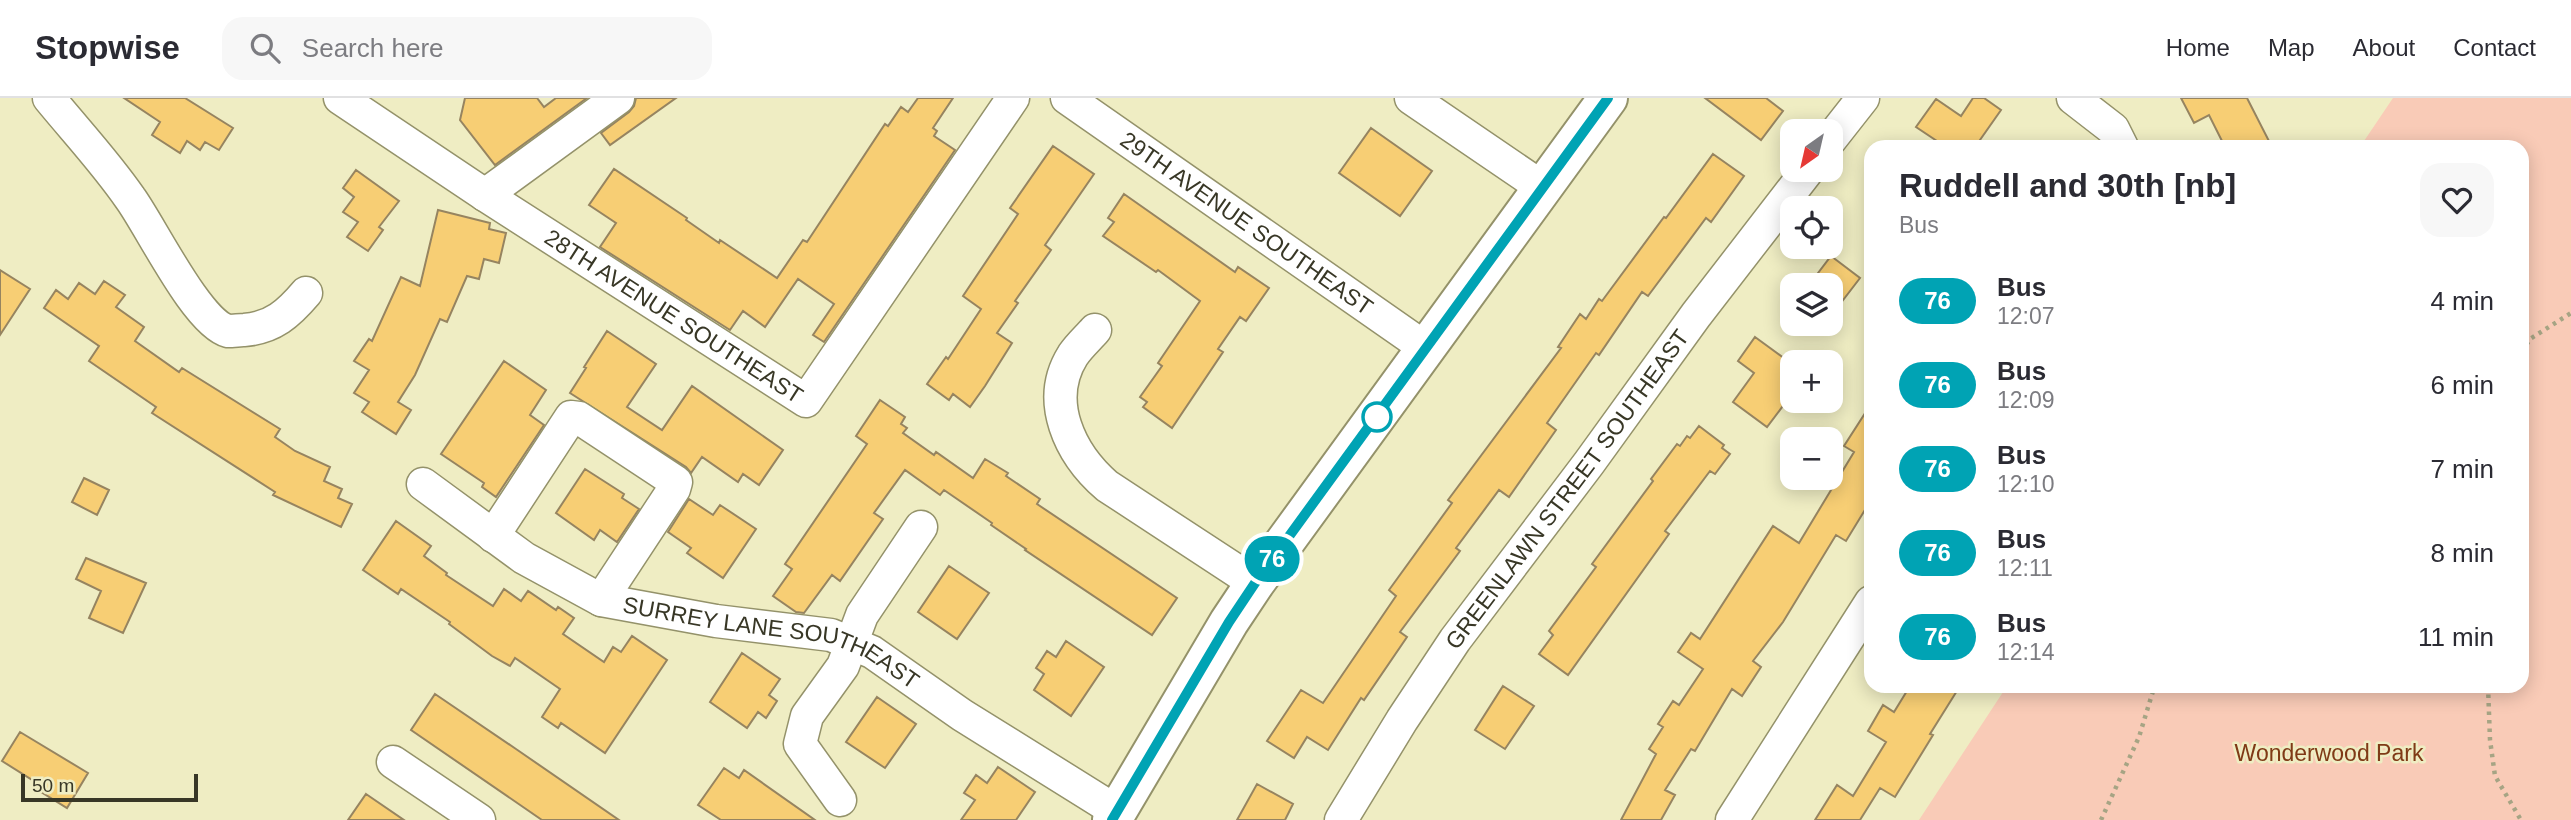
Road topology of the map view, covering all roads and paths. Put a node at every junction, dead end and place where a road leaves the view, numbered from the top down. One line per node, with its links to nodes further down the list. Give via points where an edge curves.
1 (48, 98): 15 (street, via 130,198 188,293 227,331 273,324)
2 (340, 98): 14 (street, 28TH AVENUE SOUTHEAST)
3 (618, 98): 14 (street)
4 (1013, 98): 14 (street, 28TH AVENUE SOUTHEAST, via 806,401)
5 (1067, 98): 19 (street, 29TH AVENUE SOUTHEAST)
6 (1411, 98): 13 (street)
7 (1608, 98): 13 (main road)
8 (1863, 98): 10 (street)
9 (2073, 98): 11 (street, via 2113,129)
10 (1843, 123)
11 (2118, 140)
12 (1799, 182): 33 (street, GREENLAWN STREET SOUTHEAST, via 1455,640)
13 (1543, 188): 19 (main road)
14 (485, 195)
15 (306, 293)
16 (2571, 313): 18 (path)
17 (1095, 330): 23 (street, via 1064,373 1063,424 1074,448 1088,470 1107,486)
18 (2529, 341)
19 (1427, 349): 23 (main road)
20 (423, 484): 22 (street, SURREY LANE SOUTHEAST)
21 (921, 527): 26 (street, via 862,615)
22 (493, 536): 24 (street, SURREY LANE SOUTHEAST); 24 (street, via 571,417 579,418 676,482)
23 (1255, 583): 31 (main road)
24 (601, 600): 26 (street, SURREY LANE SOUTHEAST, via 831,635)
25 (1864, 613): 34 (street)
26 (850, 643): 30 (street, via 843,666 807,716 800,744); 31 (street, SURREY LANE SOUTHEAST, via 872,652)
27 (2150, 693): 35 (path, via 2139,737)
28 (2488, 693): 36 (path, via 2495,776)
29 (393, 762): 32 (street)
30 (840, 800)
31 (1114, 816)
32 (479, 820)
33 (1341, 820)
34 (1732, 820)
35 (2101, 820)
36 (2521, 820)

